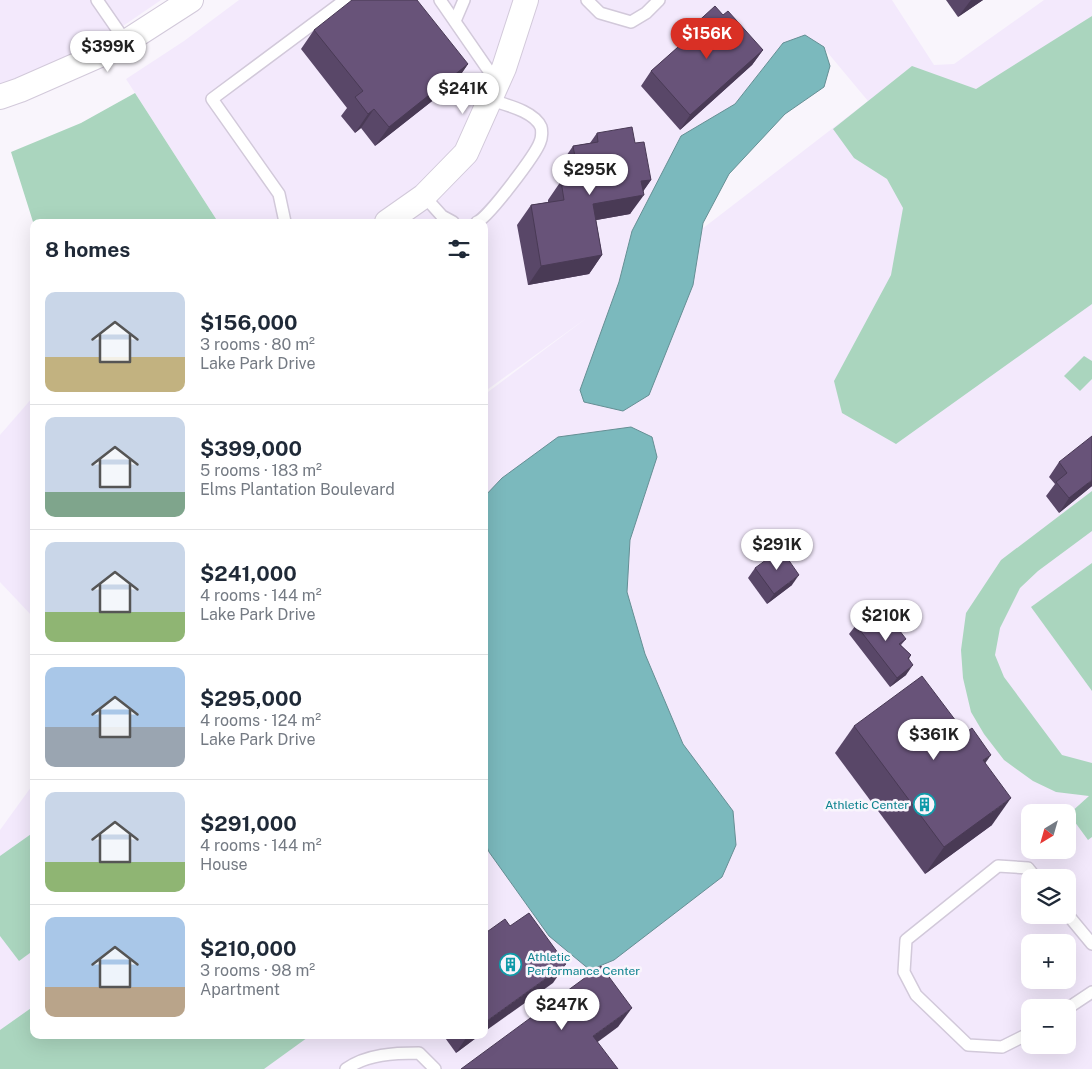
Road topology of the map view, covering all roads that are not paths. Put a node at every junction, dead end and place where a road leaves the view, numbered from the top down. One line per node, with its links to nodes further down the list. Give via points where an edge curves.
1 (97, 0): 10 (lane)
2 (191, 0): 10 (street)
3 (345, 0): 14 (lane, via 212,99 279,194)
4 (440, 0): 9 (lane)
5 (464, 0): 9 (lane)
6 (526, 0): 11 (street)
7 (587, 0): 8 (lane, via 600,13 630,22)
8 (659, 0)
9 (455, 21): 11 (lane)
10 (126, 42): 12 (street)
11 (494, 92): 13 (street, via 466,153); 17 (lane, via 529,114 542,128 540,142 499,201)
12 (0, 97)
13 (424, 196): 15 (street); 16 (lane)
14 (284, 219)
15 (391, 219)
16 (448, 219)
17 (480, 219)
18 (1029, 869): 23 (lane, via 998,866 906,940 904,972 916,996 968,1045 1002,1047)
19 (1075, 924): 20 (lane)
20 (1092, 944)
21 (1092, 992): 22 (lane)
22 (1076, 1003)
23 (1021, 1037)
24 (346, 1069): 25 (lane, via 389,1053 419,1053)
25 (435, 1069)

